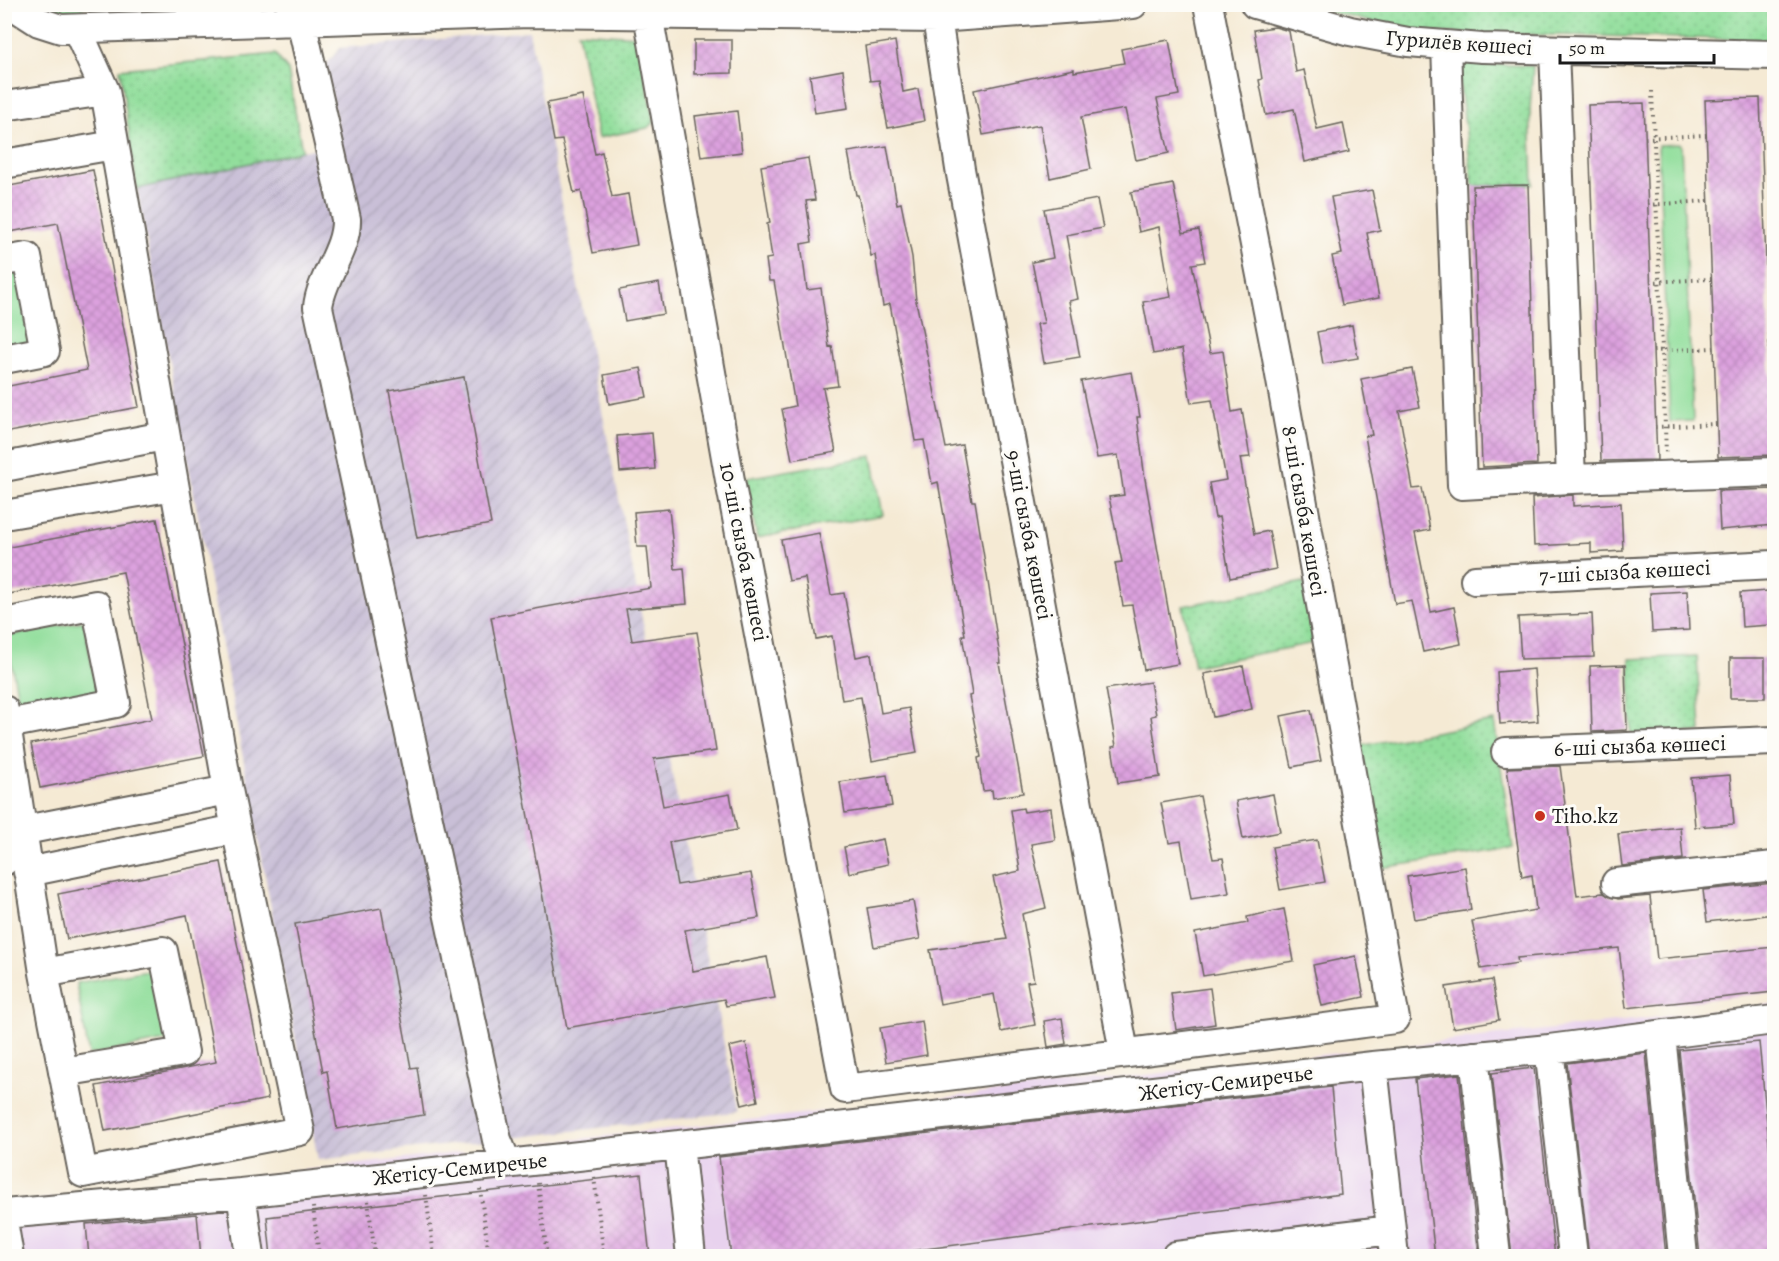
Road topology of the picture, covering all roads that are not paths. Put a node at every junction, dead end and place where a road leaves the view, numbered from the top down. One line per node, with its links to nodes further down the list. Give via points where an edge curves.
1 (11, 4): 8 (street, via 39,22)
2 (1133, 4): 6 (street)
3 (1208, 4): 40 (street, 8-ші сызба көшесі, via 1275,347 1395,1019)
4 (1255, 4): 9 (street, Гурилёв көшесі, via 1383,39)
5 (648, 14): 6 (street); 7 (street); 40 (street, 10-ші сызба көшесі, via 731,486 845,1089)
6 (937, 18): 40 (street, 9-ші сызба көшесі, via 960,169)
7 (301, 21): 8 (street); 45 (street, via 346,219 344,237 318,307 497,1140)
8 (77, 29): 12 (street)
9 (1446, 46): 10 (street, Гурилёв көшесі); 21 (street, via 1462,485)
10 (1554, 50): 11 (street, Гурилёв көшесі); 21 (street)
11 (1774, 56)
12 (105, 91): 13 (street); 14 (street)
13 (4, 106)
14 (114, 145): 15 (street); 18 (street)
15 (4, 164)
16 (4, 261): 17 (street, via 27,257 45,351)
17 (4, 359)
18 (164, 436): 19 (street); 22 (street)
19 (4, 466)
20 (1774, 472): 21 (street)
21 (1571, 479)
22 (174, 486): 23 (street); 30 (street)
23 (4, 515)
24 (1774, 565): 25 (street, 7-ші сызба көшесі)
25 (1475, 580)
26 (4, 623): 27 (street, via 96,605 116,703)
27 (6, 717): 32 (street)
28 (1774, 741): 29 (street, 6-ші сызба көшесі)
29 (1506, 752)
30 (228, 790): 31 (street); 32 (street)
31 (236, 829): 34 (street); 43 (street, via 300,1131 83,1173)
32 (25, 830): 34 (street, via 11,841)
33 (1774, 866): 35 (street)
34 (16, 867): 36 (street)
35 (1616, 883)
36 (44, 973): 43 (street); 43 (street, via 163,951 184,1052)
37 (1774, 1020): 38 (street, Жетісу-Семиречье)
38 (1661, 1035): 39 (street, Жетісу-Семиречье); 56 (street)
39 (1549, 1048): 41 (street, Жетісу-Семиречье); 55 (street)
40 (1124, 1052)
41 (1474, 1056): 42 (street, Жетісу-Семиречье); 54 (street)
42 (1373, 1066): 44 (street, Жетісу-Семиречье); 49 (street)
43 (63, 1072)
44 (678, 1145): 45 (street, Жетісу-Семиречье); 52 (street)
45 (521, 1162): 46 (street, Жетісу-Семиречье)
46 (241, 1192): 47 (street, Жетісу-Семиречье); 51 (street)
47 (4, 1214)
48 (4, 1227): 50 (street)
49 (1392, 1243): 53 (street)
50 (9, 1257)
51 (250, 1257)
52 (691, 1257)
53 (1176, 1257)
54 (1496, 1257)
55 (1573, 1257)
56 (1683, 1257)

